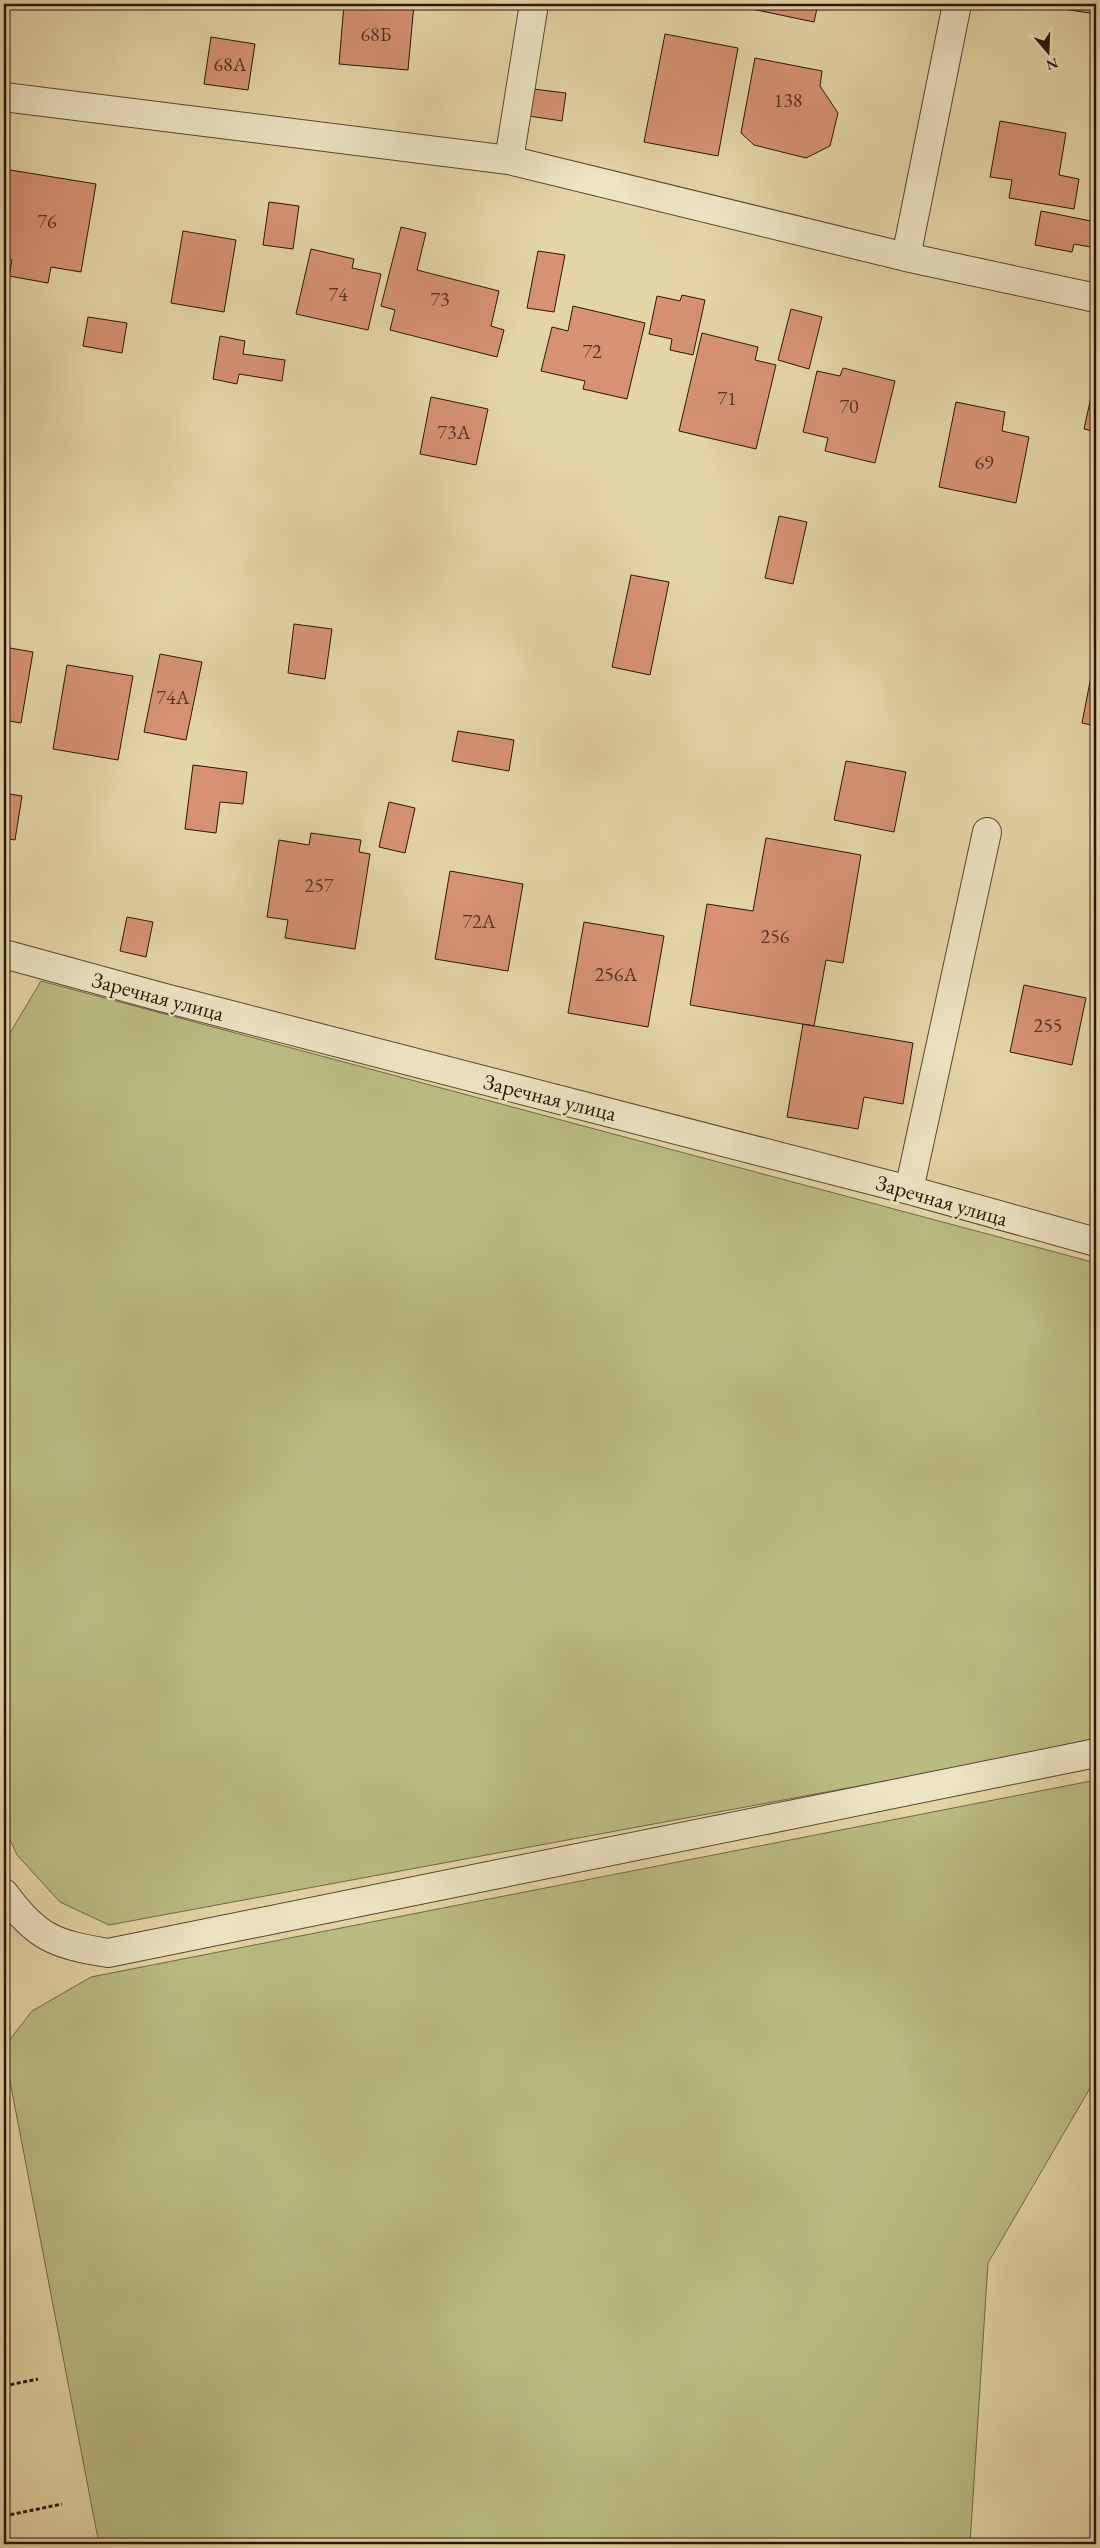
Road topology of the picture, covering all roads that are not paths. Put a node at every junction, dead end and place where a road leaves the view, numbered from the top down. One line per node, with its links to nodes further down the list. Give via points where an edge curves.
1 (534, 4): 4 (street)
2 (957, 4): 5 (street)
3 (4, 97): 4 (street)
4 (509, 160): 5 (street)
5 (906, 258): 6 (street)
6 (1096, 298)
7 (987, 832): 9 (street)
8 (4, 954): 9 (street, Заречная улица)
9 (909, 1190): 10 (street, Заречная улица)
10 (1096, 1242)
11 (1096, 1753): 12 (street, via 108,1953 69,1947 42,1934 18,1913)
12 (4, 1893)

